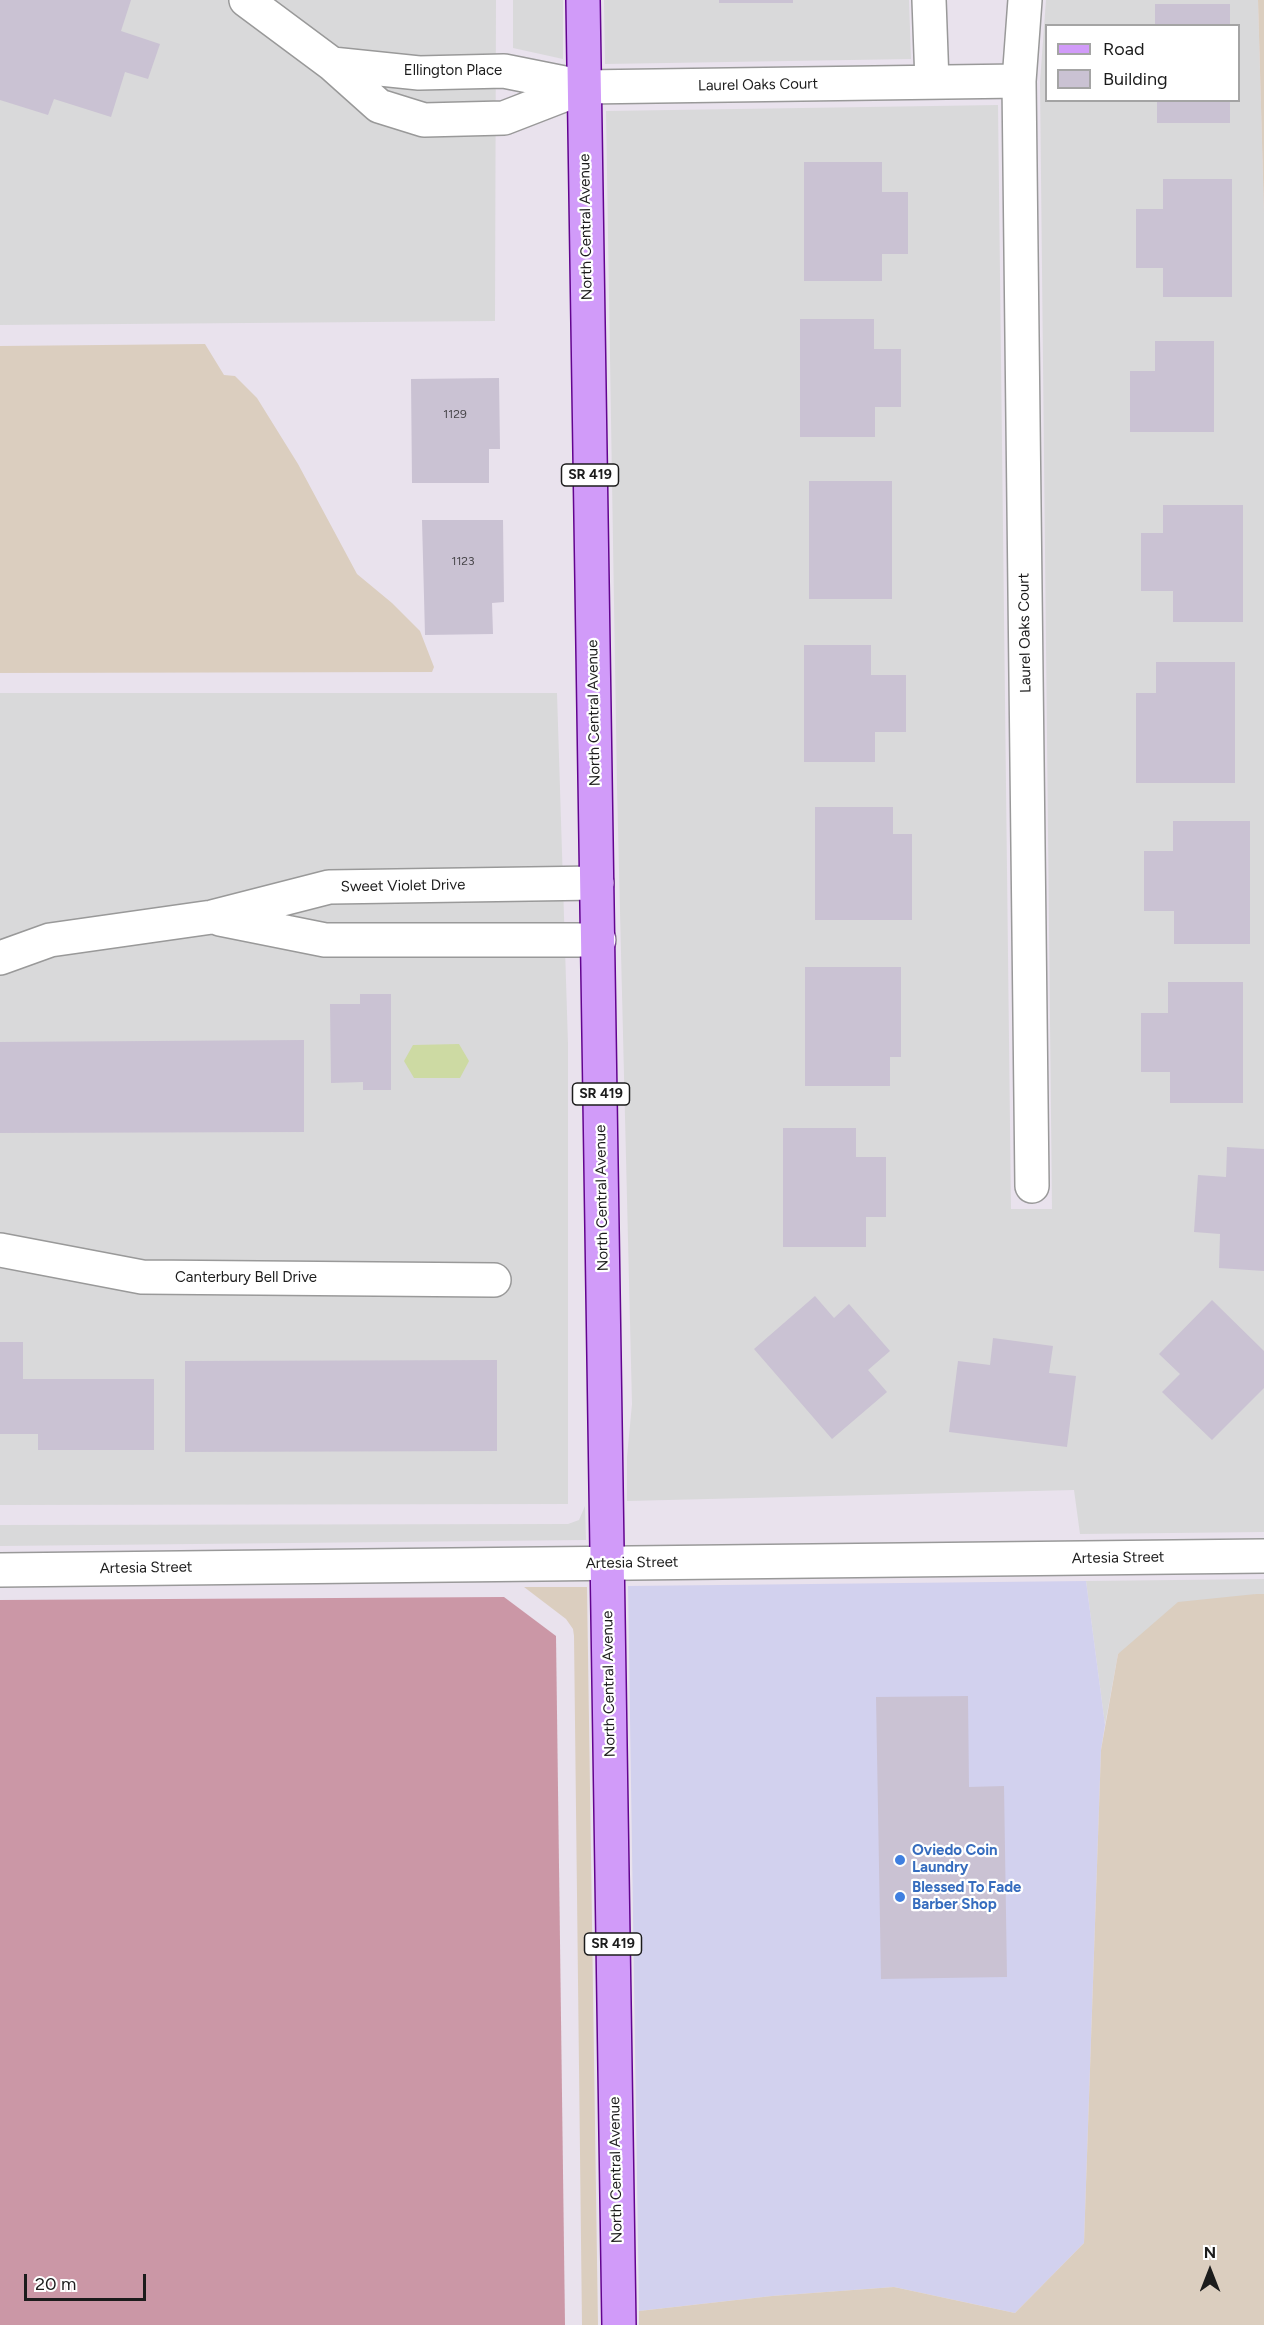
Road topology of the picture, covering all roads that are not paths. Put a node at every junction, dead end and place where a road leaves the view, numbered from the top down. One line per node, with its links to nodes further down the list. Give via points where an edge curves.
1 (246, 0): 5 (street)
2 (583, 0): 8 (main road, North Central Avenue / SR 419)
3 (929, 0): 7 (street)
4 (1025, 0): 6 (street, Laurel Oaks Court)
5 (332, 64): 8 (street, Ellington Place, via 419,73 504,70); 8 (street, via 379,106 424,120 504,118)
6 (1019, 81): 7 (street, Laurel Oaks Court); 13 (street, Laurel Oaks Court)
7 (932, 82): 8 (street, Laurel Oaks Court)
8 (584, 87): 9 (main road, North Central Avenue / SR 419)
9 (597, 883): 10 (street, Sweet Violet Drive, via 329,887); 11 (main road, North Central Avenue / SR 419)
10 (212, 918): 11 (street, Sweet Violet Drive, via 325,940); 12 (street, Sweet Violet Drive, via 50,940)
11 (598, 940): 17 (main road, North Central Avenue / SR 419)
12 (0, 958)
13 (1032, 1186)
14 (0, 1250): 15 (street, Canterbury Bell Drive, via 142,1277)
15 (494, 1280)
16 (1264, 1556): 17 (street, Artesia Street)
17 (608, 1563): 18 (street, Artesia Street); 19 (main road, North Central Avenue / SR 419)
18 (0, 1570)
19 (619, 2325)

